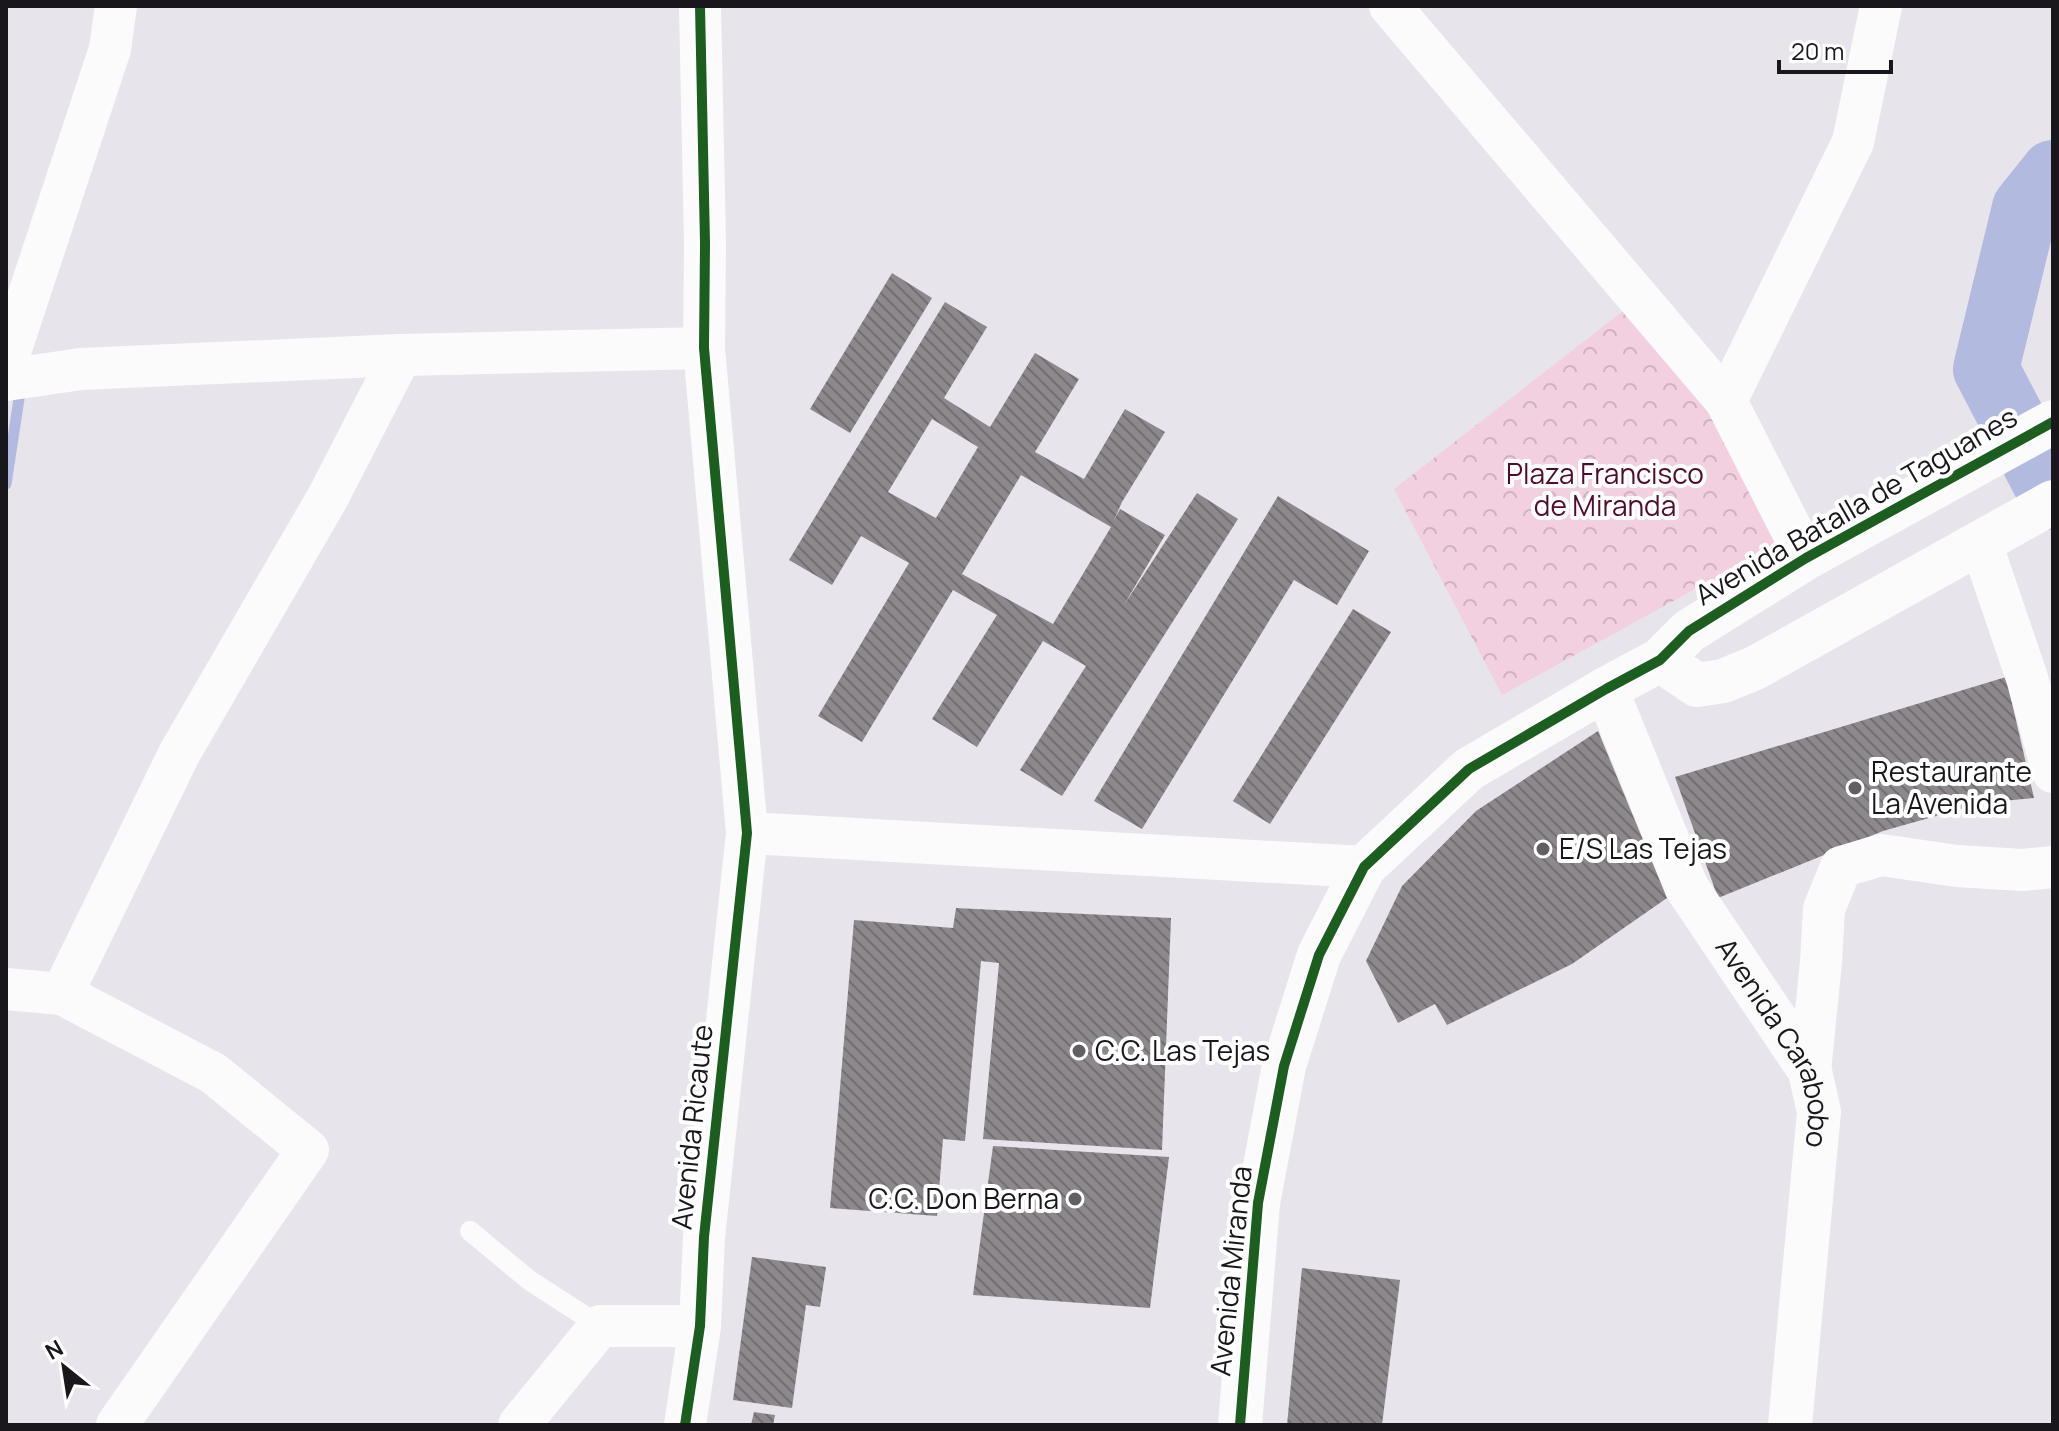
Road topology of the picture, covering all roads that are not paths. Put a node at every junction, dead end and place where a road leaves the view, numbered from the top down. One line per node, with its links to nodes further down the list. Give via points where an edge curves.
1 (116, 6): 7 (street, via 110,49)
2 (700, 6): 5 (street, Avenida Ricaute)
3 (1390, 6): 9 (street)
4 (1881, 6): 9 (street, via 1853,142)
5 (704, 348): 6 (street); 17 (street, Avenida Ricaute)
6 (401, 355): 8 (street, via 81,369); 21 (street, via 328,497 179,754)
7 (6, 364)
8 (6, 380)
9 (1726, 401): 13 (street)
10 (2053, 422): 13 (street, Avenida Batalla de Taguanes)
11 (2053, 502): 12 (street)
12 (1994, 535): 14 (street, via 1768,662 1723,681 1697,685); 16 (street)
13 (1806, 558): 14 (street, Avenida Batalla de Taguanes, via 1689,631)
14 (1660, 660): 15 (street, Avenida Batalla de Taguanes)
15 (1606, 689): 18 (street, Avenida Miranda, via 1469,769); 22 (street, Avenida Carabobo, via 1687,888)
16 (2053, 772)
17 (747, 833): 18 (street); 25 (street, Avenida Ricaute, via 704,1237)
18 (1364, 867): 29 (street, Avenida Miranda, via 1319,955 1284,1066 1258,1203)
19 (2053, 867): 22 (street, via 2009,870 1881,855 1841,867 1824,909)
20 (6, 989): 21 (street)
21 (62, 994): 26 (street, via 213,1073 308,1150)
22 (1810, 1071): 30 (street, Avenida Carabobo, via 1819,1112)
23 (470, 1231): 24 (lane, via 529,1280)
24 (600, 1326): 25 (street); 27 (street)
25 (700, 1326): 28 (street, Avenida Ricaute)
26 (117, 1425)
27 (519, 1425)
28 (685, 1425)
29 (1240, 1425)
30 (1790, 1425)

